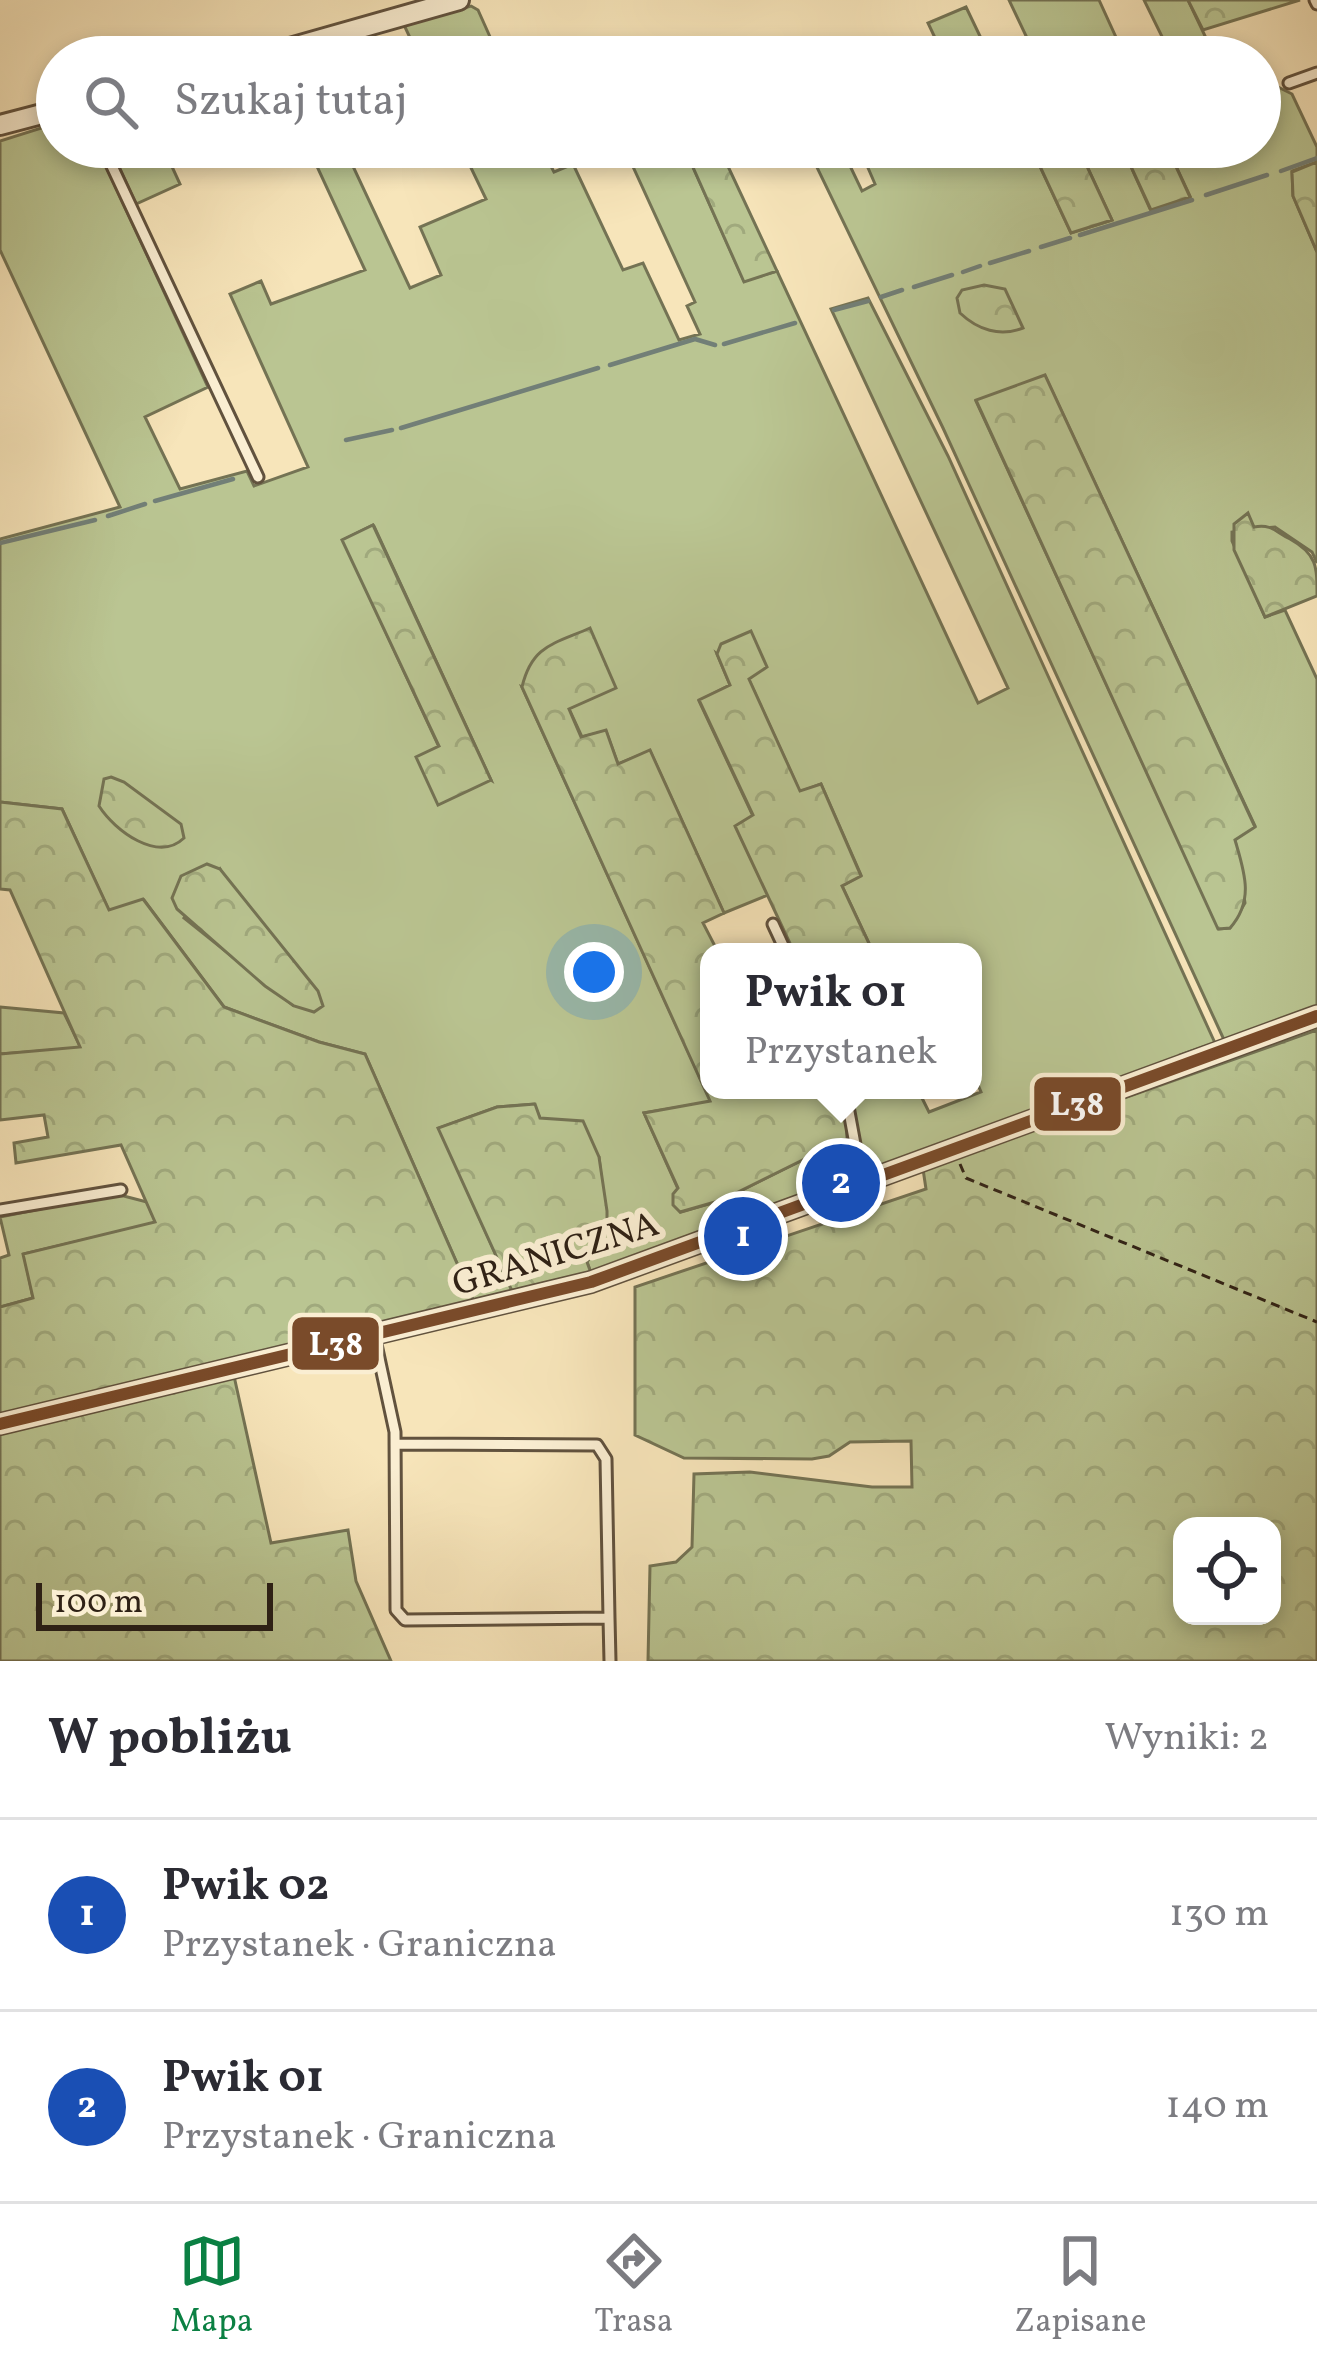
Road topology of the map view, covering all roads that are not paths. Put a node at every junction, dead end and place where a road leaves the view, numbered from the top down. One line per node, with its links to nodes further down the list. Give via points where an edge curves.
1 (460, 0): 2 (street)
2 (393, 9): 3 (street)
3 (317, 36)
4 (1317, 73): 5 (lane)
5 (1289, 83)
6 (36, 113): 7 (street)
7 (3, 118)
8 (113, 168): 9 (lane)
9 (258, 478)
10 (773, 924): 11 (lane)
11 (782, 943)
12 (1317, 1016): 14 (street, GRANICZNA)
13 (847, 1099): 14 (lane)
14 (862, 1182): 17 (street, GRANICZNA, via 591,1282)
15 (121, 1190): 16 (lane)
16 (0, 1210)
17 (374, 1335): 18 (street, GRANICZNA); 19 (lane)
18 (0, 1424)
19 (395, 1444): 20 (lane, via 597,1445 606,1459); 20 (lane, via 398,1616)
20 (609, 1618): 21 (lane)
21 (610, 1661)

